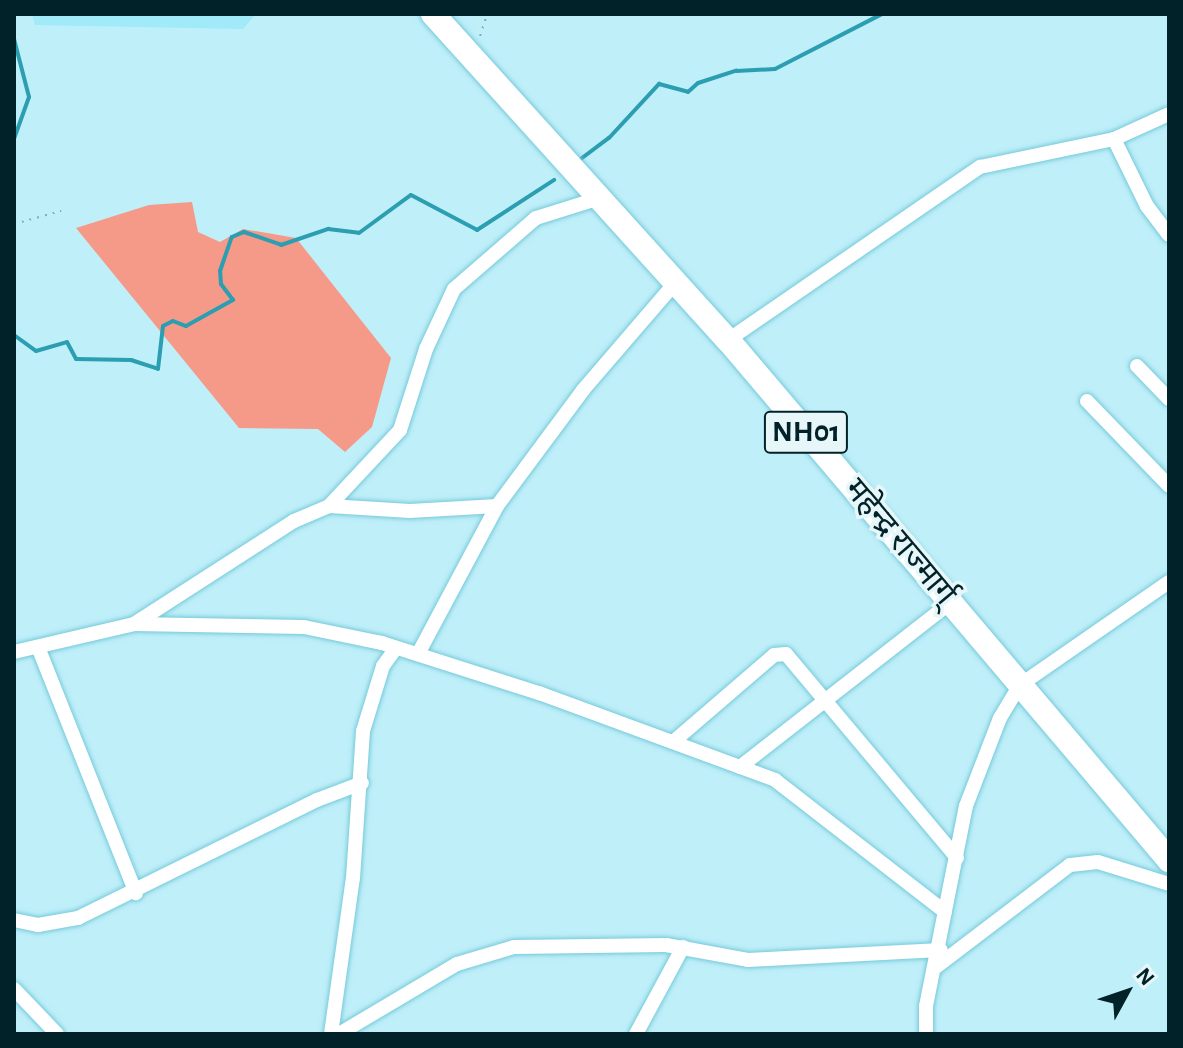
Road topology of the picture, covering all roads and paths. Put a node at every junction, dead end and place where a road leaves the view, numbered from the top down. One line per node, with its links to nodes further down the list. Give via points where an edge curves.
1 (433, 14): 6 (highway, महेन्द्र राज्मार्ग् / NH01)
2 (1169, 114): 3 (street)
3 (1114, 139): 9 (street, via 1147,206); 11 (street, via 980,167)
4 (16, 184): 5 (path)
5 (14, 189)
6 (600, 198): 10 (highway, महेन्द्र राज्मार्ग् / NH01); 16 (street, via 536,218 454,289 426,349 400,430)
7 (61, 211): 8 (path)
8 (14, 224)
9 (1169, 235)
10 (675, 283): 11 (highway, महेन्द्र राज्मार्ग् / NH01); 17 (street, via 583,390)
11 (728, 340): 19 (highway, महेन्द्र राज्मार्ग् / NH01)
12 (1137, 366): 13 (street)
13 (1169, 399)
14 (1087, 401): 15 (street)
15 (1169, 486)
16 (329, 506): 17 (street, via 410,511); 20 (street, via 294,521)
17 (497, 506): 24 (street)
18 (1169, 582): 25 (street)
19 (951, 602): 25 (highway, महेन्द्र राज्मार्ग् / NH01); 26 (street)
20 (134, 624): 21 (street); 22 (street, via 304,627)
21 (38, 647): 23 (street); 33 (street)
22 (396, 648): 24 (street); 29 (street, via 383,666 363,731)
23 (14, 652)
24 (418, 654): 27 (street)
25 (1020, 685): 30 (street, via 979,766); 31 (highway, महेन्द्र राज्मार्ग् / NH01)
26 (824, 700): 27 (street, via 780,653); 28 (street); 30 (street)
27 (673, 742): 28 (street)
28 (740, 767): 34 (street, via 775,780)
29 (362, 783): 33 (street, via 317,800); 41 (street)
30 (957, 858): 34 (street)
31 (1169, 860)
32 (1169, 884): 38 (street, via 1098,862 1070,865)
33 (136, 893): 35 (street, via 78,918 38,925)
34 (945, 912): 37 (street)
35 (14, 920)
36 (683, 947): 37 (street, via 748,960); 42 (street, via 549,945 486,953 457,964); 43 (street)
37 (941, 950): 38 (street)
38 (934, 968): 44 (street)
39 (14, 989): 40 (street)
40 (57, 1034)
41 (331, 1034)
42 (339, 1034)
43 (636, 1034)
44 (926, 1034)

